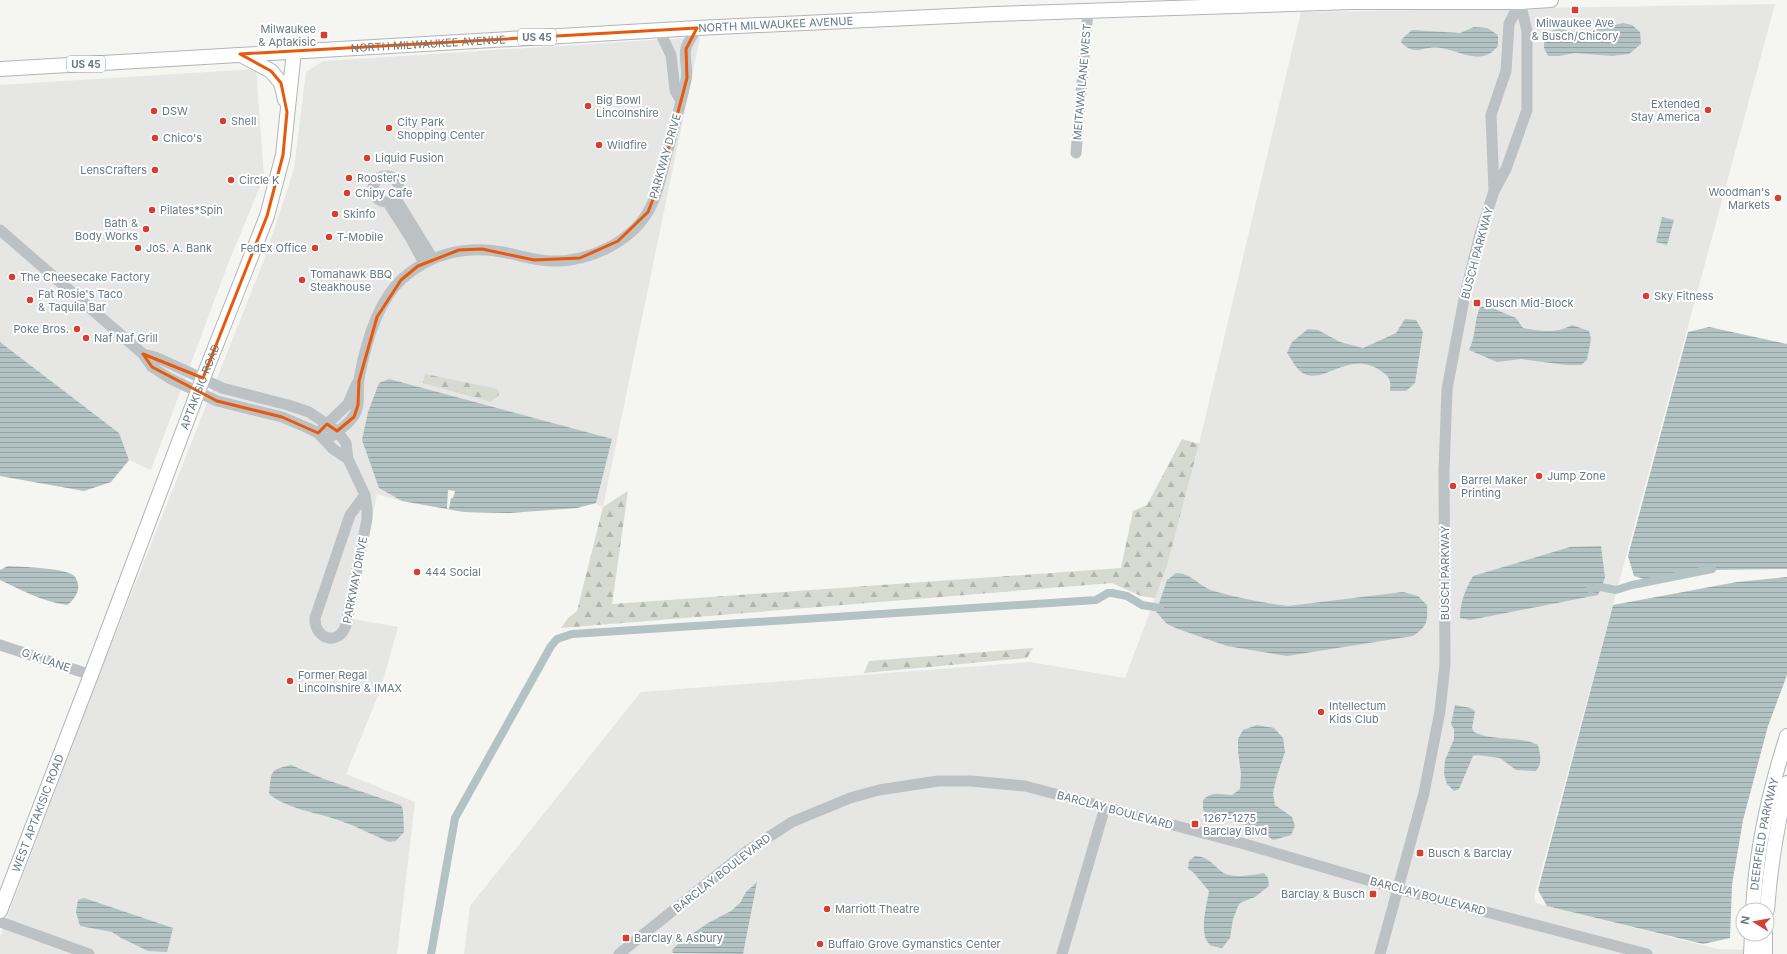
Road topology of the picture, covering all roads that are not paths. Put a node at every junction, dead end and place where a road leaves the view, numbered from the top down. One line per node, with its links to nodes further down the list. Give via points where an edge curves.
1 (1551, 0): 3 (main road, NORTH MILWAUKEE AVENUE / US 45)
2 (1351, 1): 3 (main road, NORTH MILWAUKEE AVENUE / US 45); 4 (main road, NORTH MILWAUKEE AVENUE / US 45)
3 (1520, 1): 13 (street, BUSCH PARKWAY, via 1509,24 1506,71 1491,115); 13 (street, BUSCH PARKWAY, via 1528,31 1527,110 1506,170)
4 (1088, 10): 5 (main road, NORTH MILWAUKEE AVENUE / US 45); 12 (street, MEITAWA LANE WEST)
5 (697, 28): 6 (main road, NORTH MILWAUKEE AVENUE / US 45); 10 (street, PARKWAY DRIVE, via 686,49 687,78)
6 (659, 30): 7 (main road, NORTH MILWAUKEE AVENUE / US 45); 10 (street, PARKWAY DRIVE, via 671,55 676,90)
7 (294, 51): 8 (main road, NORTH MILWAUKEE AVENUE / US 45); 11 (main road, APTAKISIC ROAD)
8 (240, 54): 9 (main road, NORTH MILWAUKEE AVENUE / US 45); 11 (main road, via 271,71 281,83)
9 (0, 69)
10 (681, 101): 16 (street, PARKWAY DRIVE, via 659,184 648,212 634,229 618,241 601,251 580,258 557,261 534,260 482,249 459,250)
11 (288, 112): 18 (main road, APTAKISIC ROAD, via 283,155 267,216)
12 (1076, 153)
13 (1494, 191): 32 (street, BUSCH PARKWAY, via 1465,294 1447,389 1444,471 1445,664 1432,759)
14 (392, 201): 16 (street, via 410,238)
15 (0, 230): 17 (street, PARKWAY DRIVE)
16 (429, 261): 19 (street, PARKWAY DRIVE, via 401,280 385,300 369,341)
17 (143, 354): 18 (street, PARKWAY DRIVE); 20 (street, PARKWAY DRIVE, via 152,367)
18 (203, 378): 20 (main road, APTAKISIC ROAD); 21 (street, PARKWAY DRIVE, via 222,388 309,412)
19 (358, 381): 21 (street, PARKWAY DRIVE, via 348,404); 22 (street, PARKWAY DRIVE, via 358,405 354,417)
20 (198, 392): 23 (street, PARKWAY DRIVE, via 221,402 282,417); 27 (main road, APTAKISIC ROAD)
21 (327, 424): 22 (street, PARKWAY DRIVE); 23 (street, PARKWAY DRIVE)
22 (336, 431): 23 (street, PARKWAY DRIVE); 24 (street, PARKWAY DRIVE, via 346,443)
23 (322, 437): 24 (street, PARKWAY DRIVE, via 333,449)
24 (348, 459): 25 (street, PARKWAY DRIVE)
25 (365, 495): 25 (street, PARKWAY DRIVE, via 350,515 315,618 316,629 329,638 340,636 346,625 367,519)
26 (0, 645): 27 (street, G K LANE)
27 (91, 676): 28 (main road, APTAKISIC ROAD)
28 (75, 715): 35 (main road, WEST APTAKISIC ROAD)
29 (1787, 736): 33 (main road, DEERFIELD PARKWAY, via 1772,788 1760,845)
30 (1787, 783): 34 (main road, DEERFIELD PARKWAY, via 1770,868)
31 (1104, 807): 32 (street, BARCLAY BOULEVARD, via 1241,843); 40 (street, BARCLAY BOULEVARD, via 1025,786 971,781 938,781 879,790 850,798 792,822 770,836 718,873); 41 (street)
32 (1398, 889): 42 (street, BUSCH PARKWAY); 43 (street, BARCLAY BOULEVARD)
33 (1754, 902)
34 (1768, 902)
35 (0, 911)
36 (0, 922): 39 (street)
37 (1752, 942): 44 (main road)
38 (1765, 942): 45 (main road)
39 (89, 954)
40 (619, 954)
41 (1062, 954)
42 (1380, 954)
43 (1647, 954)
44 (1751, 954)
45 (1765, 954)

